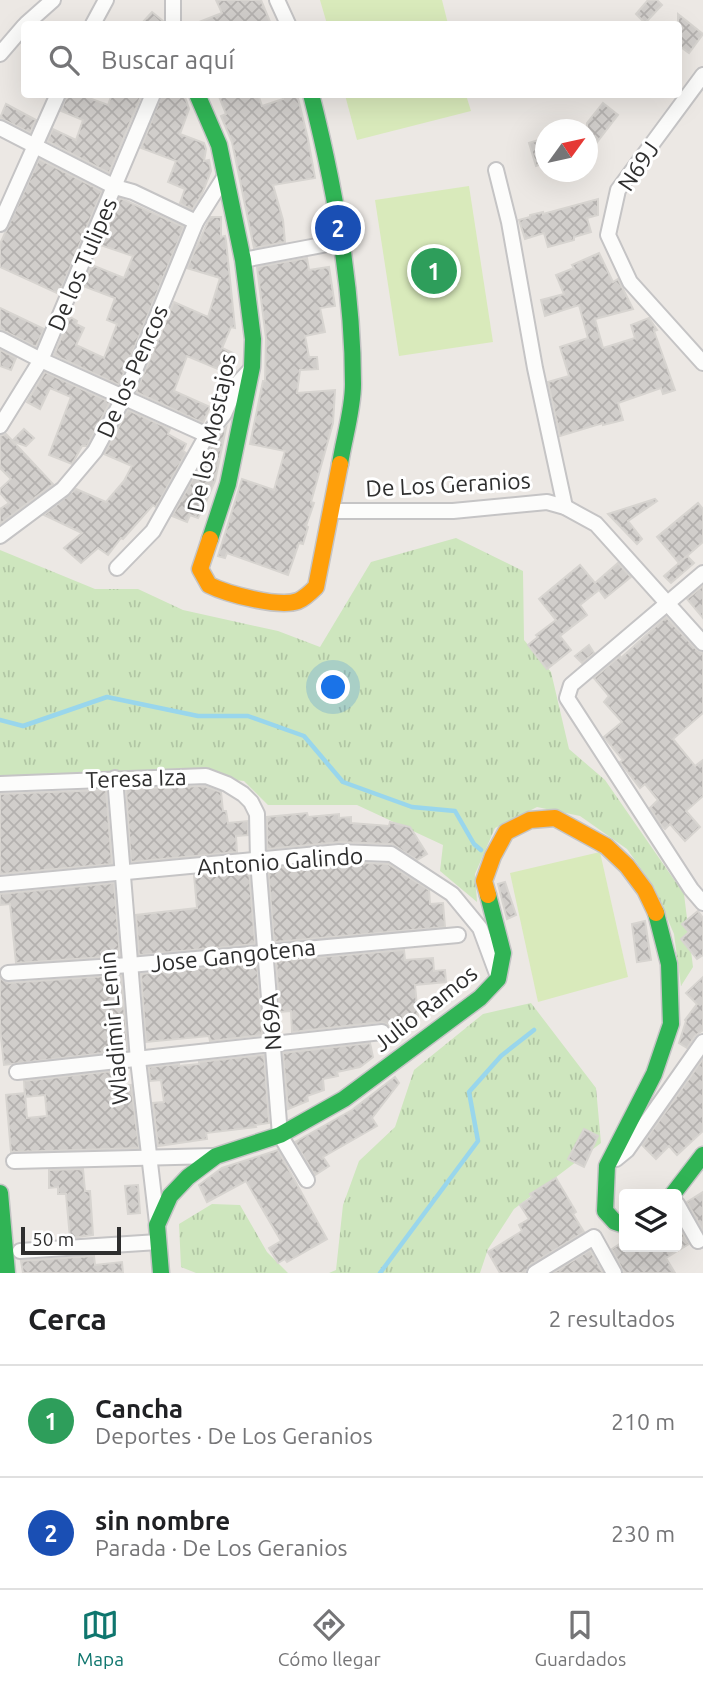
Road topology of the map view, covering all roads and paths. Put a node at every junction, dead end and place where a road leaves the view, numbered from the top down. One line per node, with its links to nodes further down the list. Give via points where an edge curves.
1 (52, 0): 5 (street)
2 (106, 0): 6 (street)
3 (173, 0): 7 (street)
4 (277, 0): 8 (street)
5 (29, 21)
6 (95, 21)
7 (173, 21)
8 (287, 21)
9 (21, 30): 10 (street)
10 (0, 54)
11 (703, 75): 27 (street, N69J, via 618,190 608,235 630,282)
12 (56, 98): 17 (street)
13 (151, 98): 20 (street, De los Tulipes)
14 (200, 98): 19 (street, De los Mostajos, via 219,145)
15 (312, 98): 23 (street, De Los Geranios, via 328,162)
16 (0, 128): 17 (street)
17 (34, 145): 20 (street); 22 (street)
18 (496, 170): 32 (street)
19 (225, 176): 21 (street, De los Pencos); 24 (street, De los Mostajos)
20 (115, 187): 21 (street); 26 (street, De los Tulipes)
21 (197, 222): 29 (street, De los Pencos)
22 (0, 224)
23 (338, 242): 24 (street); 33 (street, De Los Geranios, via 353,387)
24 (243, 260): 28 (street, De los Mostajos)
25 (0, 339): 26 (street)
26 (41, 360): 29 (street); 30 (street, De los Tulipes)
27 (703, 363)
28 (252, 367): 31 (street); 37 (street, De los Mostajos, via 228,484 203,556 202,578 211,587 253,598 294,602)
29 (124, 397): 31 (street); 34 (street, De los Pencos, via 95,451 63,489)
30 (0, 426)
31 (207, 435): 35 (street, via 153,531)
32 (565, 507): 33 (street, De Los Geranios, via 547,502 453,511); 38 (street, via 596,524)
33 (332, 511): 37 (street, De Los Geranios)
34 (0, 537)
35 (117, 568)
36 (703, 573): 38 (street)
37 (316, 587)
38 (668, 604): 39 (street); 46 (street, via 571,685 567,698)
39 (703, 643)
40 (115, 778): 41 (street, Teresa Iza); 42 (street, Teresa Iza, via 206,776 243,794); 44 (street, Wladimir Lenin)
41 (0, 784)
42 (257, 814): 43 (street, N69A)
43 (258, 861): 44 (street, Antonio Galindo); 48 (street, N69A); 51 (street, Antonio Galindo, via 339,852 391,854 452,894 480,928)
44 (123, 874): 45 (street, Antonio Galindo); 49 (street, Wladimir Lenin)
45 (0, 884)
46 (703, 904)
47 (458, 935): 48 (street, Jose Gangotena)
48 (266, 951): 49 (street, Jose Gangotena); 54 (street, N69A)
49 (130, 965): 50 (street, Jose Gangotena); 55 (street, Wladimir Lenin)
50 (8, 973)
51 (498, 979): 57 (street, Julio Ramos, via 480,998 344,1099); 62 (street, Julio Ramos, via 503,953 484,881 506,832 530,820 555,818 606,846 645,890 660,921 670,964 671,1024 654,1074)
52 (382, 1032): 54 (street)
53 (703, 1042): 62 (street, via 626,1150)
54 (272, 1045): 55 (street); 57 (street, N69A)
55 (138, 1060): 56 (street); 60 (street, Wladimir Lenin)
56 (17, 1072)
57 (280, 1135): 59 (street, Julio Ramos); 63 (street, N69A)
58 (703, 1155): 64 (street)
59 (216, 1156): 60 (street, Julio Ramos); 69 (street, Julio Ramos, via 170,1196)
60 (149, 1159): 61 (street, Julio Ramos); 69 (street, Wladimir Lenin)
61 (14, 1161)
62 (607, 1166): 67 (street, Julio Ramos, via 605,1211)
63 (307, 1181)
64 (677, 1189)
65 (0, 1193): 74 (street)
66 (682, 1213): 71 (street)
67 (619, 1222)
68 (619, 1224): 70 (street)
69 (157, 1225): 72 (street, Wladimir Lenin)
70 (594, 1237): 76 (street); 77 (street)
71 (698, 1241)
72 (158, 1242): 73 (street); 75 (street, Wladimir Lenin)
73 (20, 1251)
74 (5, 1272)
75 (161, 1273)
76 (535, 1273)
77 (614, 1273)

